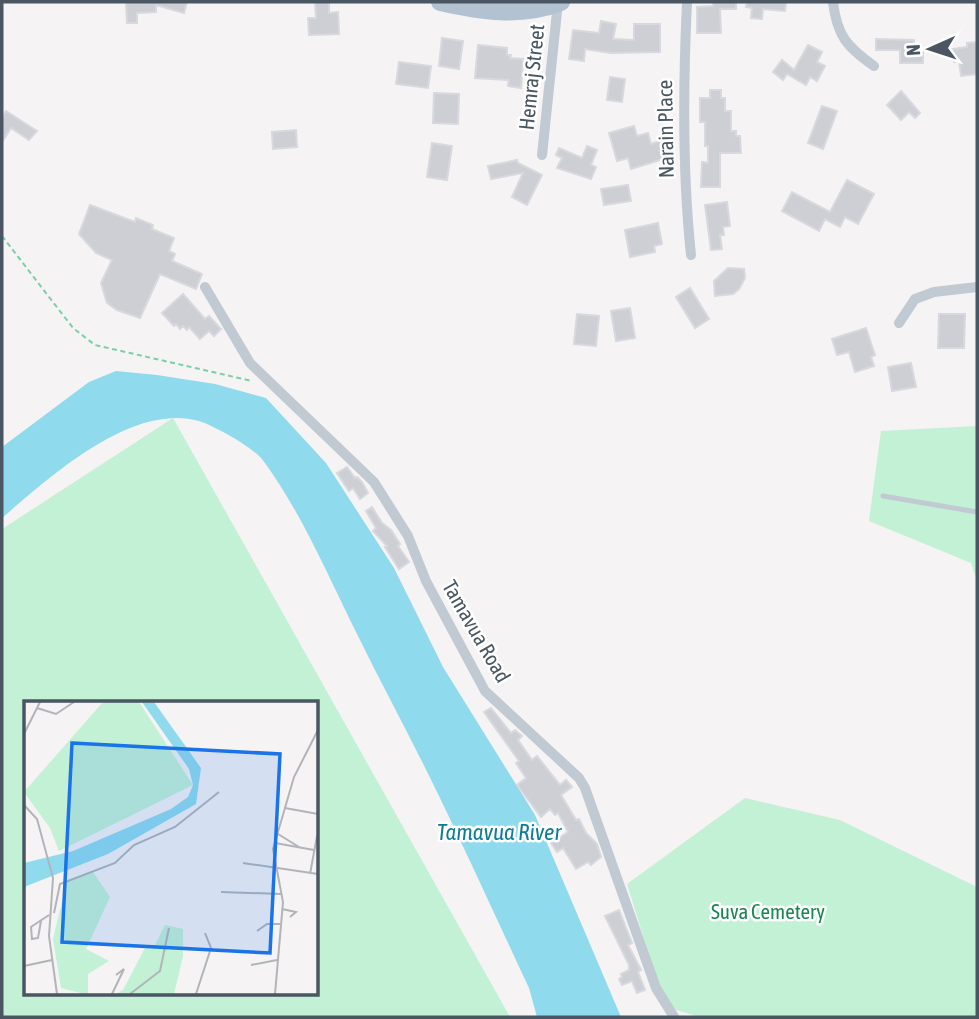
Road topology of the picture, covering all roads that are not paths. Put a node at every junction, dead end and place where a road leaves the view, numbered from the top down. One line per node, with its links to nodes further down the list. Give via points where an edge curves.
1 (440, 2): 2 (main road, via 506,12)
2 (559, 2): 6 (street, Hemraj Street)
3 (687, 2): 7 (street, Narain Place, via 683,95)
4 (833, 2): 5 (street, via 835,19 851,50)
5 (874, 65)
6 (542, 155)
7 (691, 255)
8 (205, 287): 13 (street, Tamavua Road, via 250,363 384,496 485,691 579,778 656,988)
9 (977, 287): 10 (street, via 915,299)
10 (899, 323)
11 (883, 496): 12 (lane)
12 (977, 512)
13 (674, 1017)

